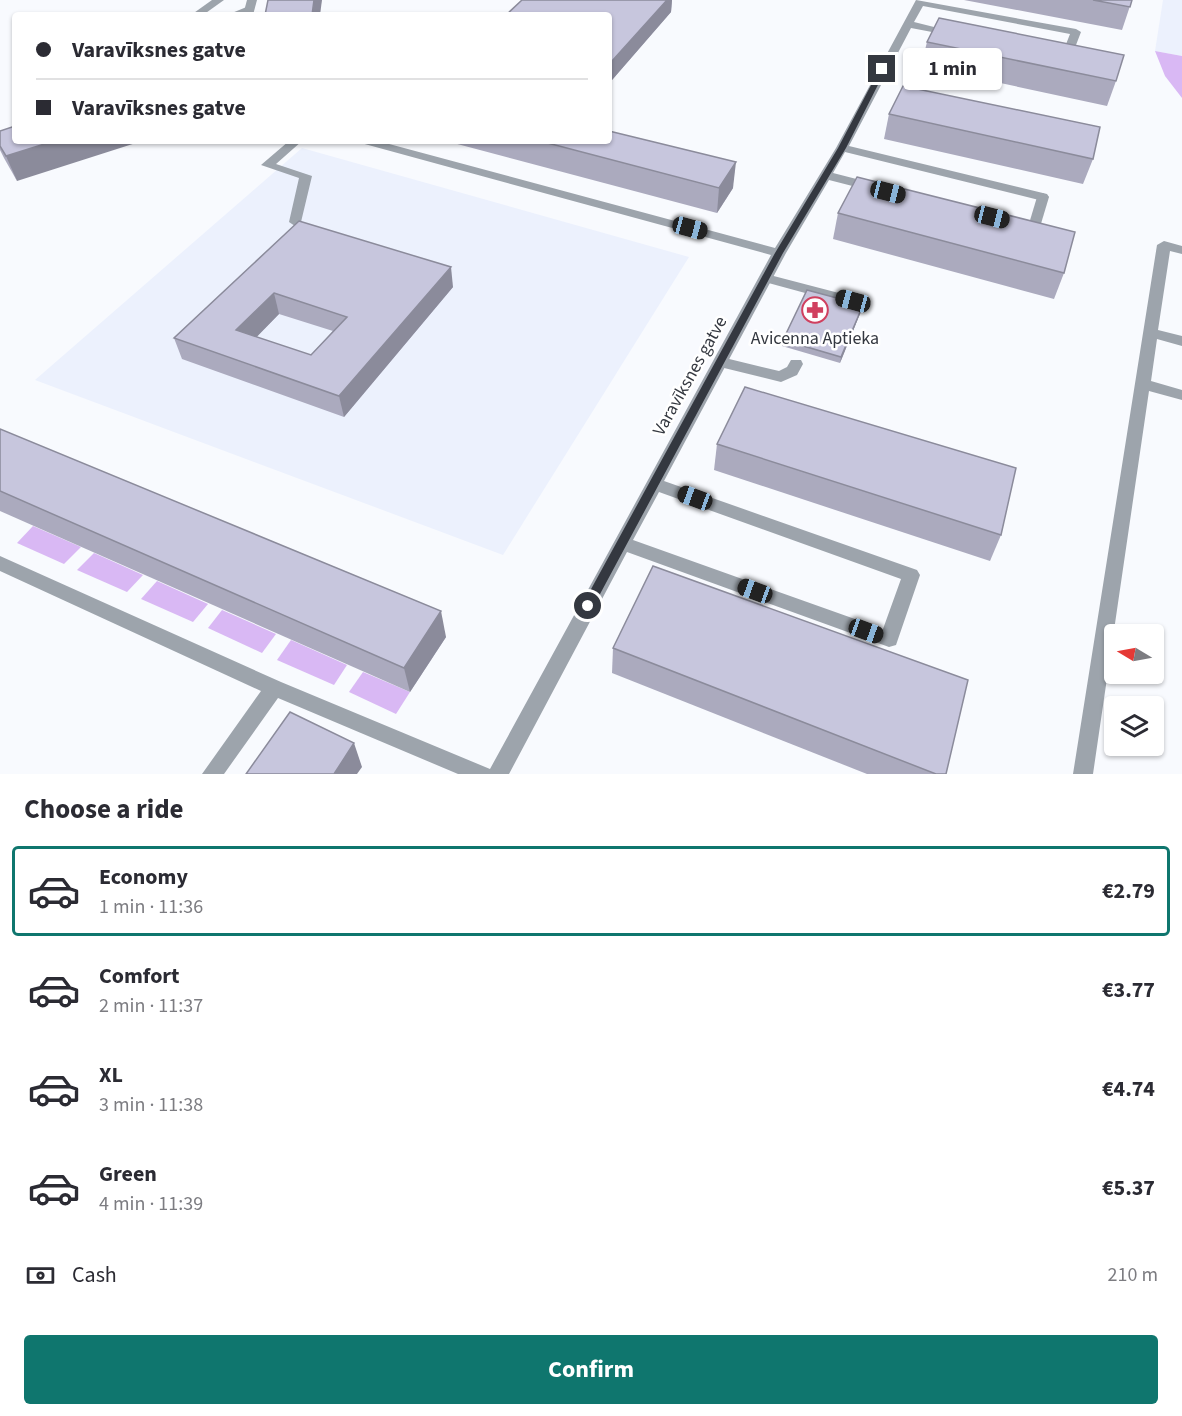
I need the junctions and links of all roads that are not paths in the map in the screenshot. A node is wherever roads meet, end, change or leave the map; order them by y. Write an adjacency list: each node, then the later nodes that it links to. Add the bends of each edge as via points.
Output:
1 (219, 0): 3 (street)
2 (921, 1): 4 (street, Varavīksnes gatve); 6 (street, via 1076,32 1067,56)
3 (201, 12)
4 (908, 24): 5 (street); 9 (street, Varavīksnes gatve)
5 (965, 35)
6 (1044, 52)
7 (292, 144): 12 (street, via 267,165 306,176)
8 (376, 144): 15 (street)
9 (842, 148): 10 (street, Varavīksnes gatve); 13 (street, via 1043,197)
10 (825, 176): 11 (street); 15 (street, Varavīksnes gatve)
11 (880, 189)
12 (295, 222)
13 (1028, 226)
14 (1182, 250): 18 (street, via 1164,245)
15 (779, 253): 16 (street, Varavīksnes gatve)
16 (766, 278): 17 (street); 20 (street, Varavīksnes gatve)
17 (853, 301)
18 (1151, 333): 19 (street); 22 (street)
19 (1182, 341)
20 (721, 362): 21 (street, via 781,377); 24 (street, Varavīksnes gatve)
21 (796, 364)
22 (1143, 384): 23 (street); 31 (street)
23 (1182, 395)
24 (654, 483): 25 (street, Varavīksnes gatve); 25 (street, via 910,575 889,639)
25 (621, 543): 30 (street, Varavīksnes gatve)
26 (0, 563): 27 (street)
27 (274, 688): 28 (street); 29 (street)
28 (212, 774)
29 (482, 774)
30 (498, 774)
31 (1083, 774)

